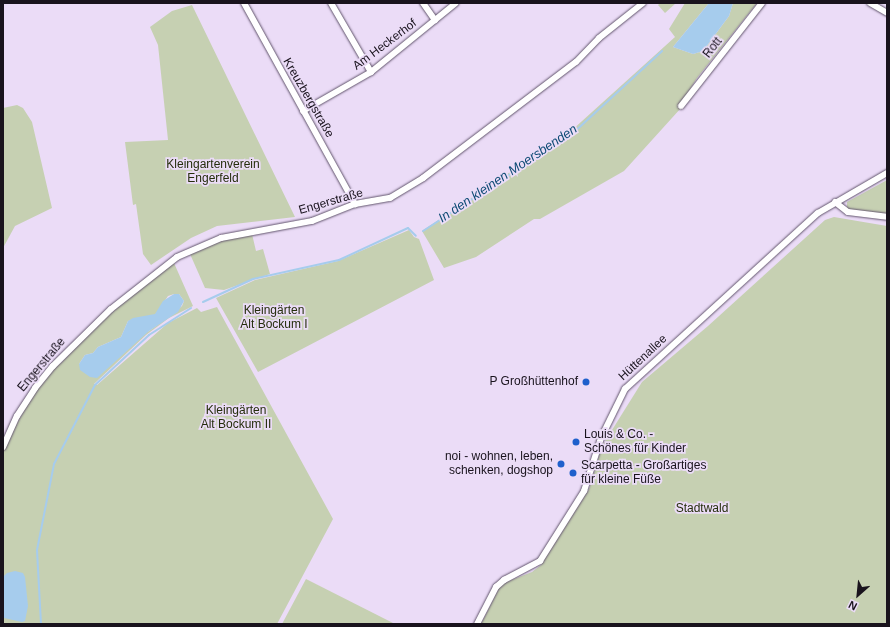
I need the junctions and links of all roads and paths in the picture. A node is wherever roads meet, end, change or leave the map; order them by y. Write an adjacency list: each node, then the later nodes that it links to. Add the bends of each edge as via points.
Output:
1 (244, 3): 12 (street, Kreuzbergstraße)
2 (331, 3): 10 (street)
3 (423, 3): 9 (street)
4 (456, 3): 9 (street, Am Heckerhof)
5 (643, 3): 15 (street, Engerstraße, via 599,38 576,62 423,178 390,198)
6 (762, 3): 11 (street, Rott)
7 (870, 3): 8 (street)
8 (887, 13)
9 (435, 20): 10 (street, Am Heckerhof)
10 (371, 72): 12 (street, Am Heckerhof)
11 (680, 106)
12 (303, 111): 15 (street, Kreuzbergstraße)
13 (887, 173): 14 (street, Hüttenallee)
14 (835, 202): 16 (street, via 848,212); 18 (street, Hüttenallee, via 818,213 625,389 601,438 584,491 540,561 496,587)
15 (355, 204): 17 (street, Engerstraße, via 312,221 221,238 177,257 111,309 53,366 17,416)
16 (887, 217)
17 (3, 447)
18 (477, 624)

